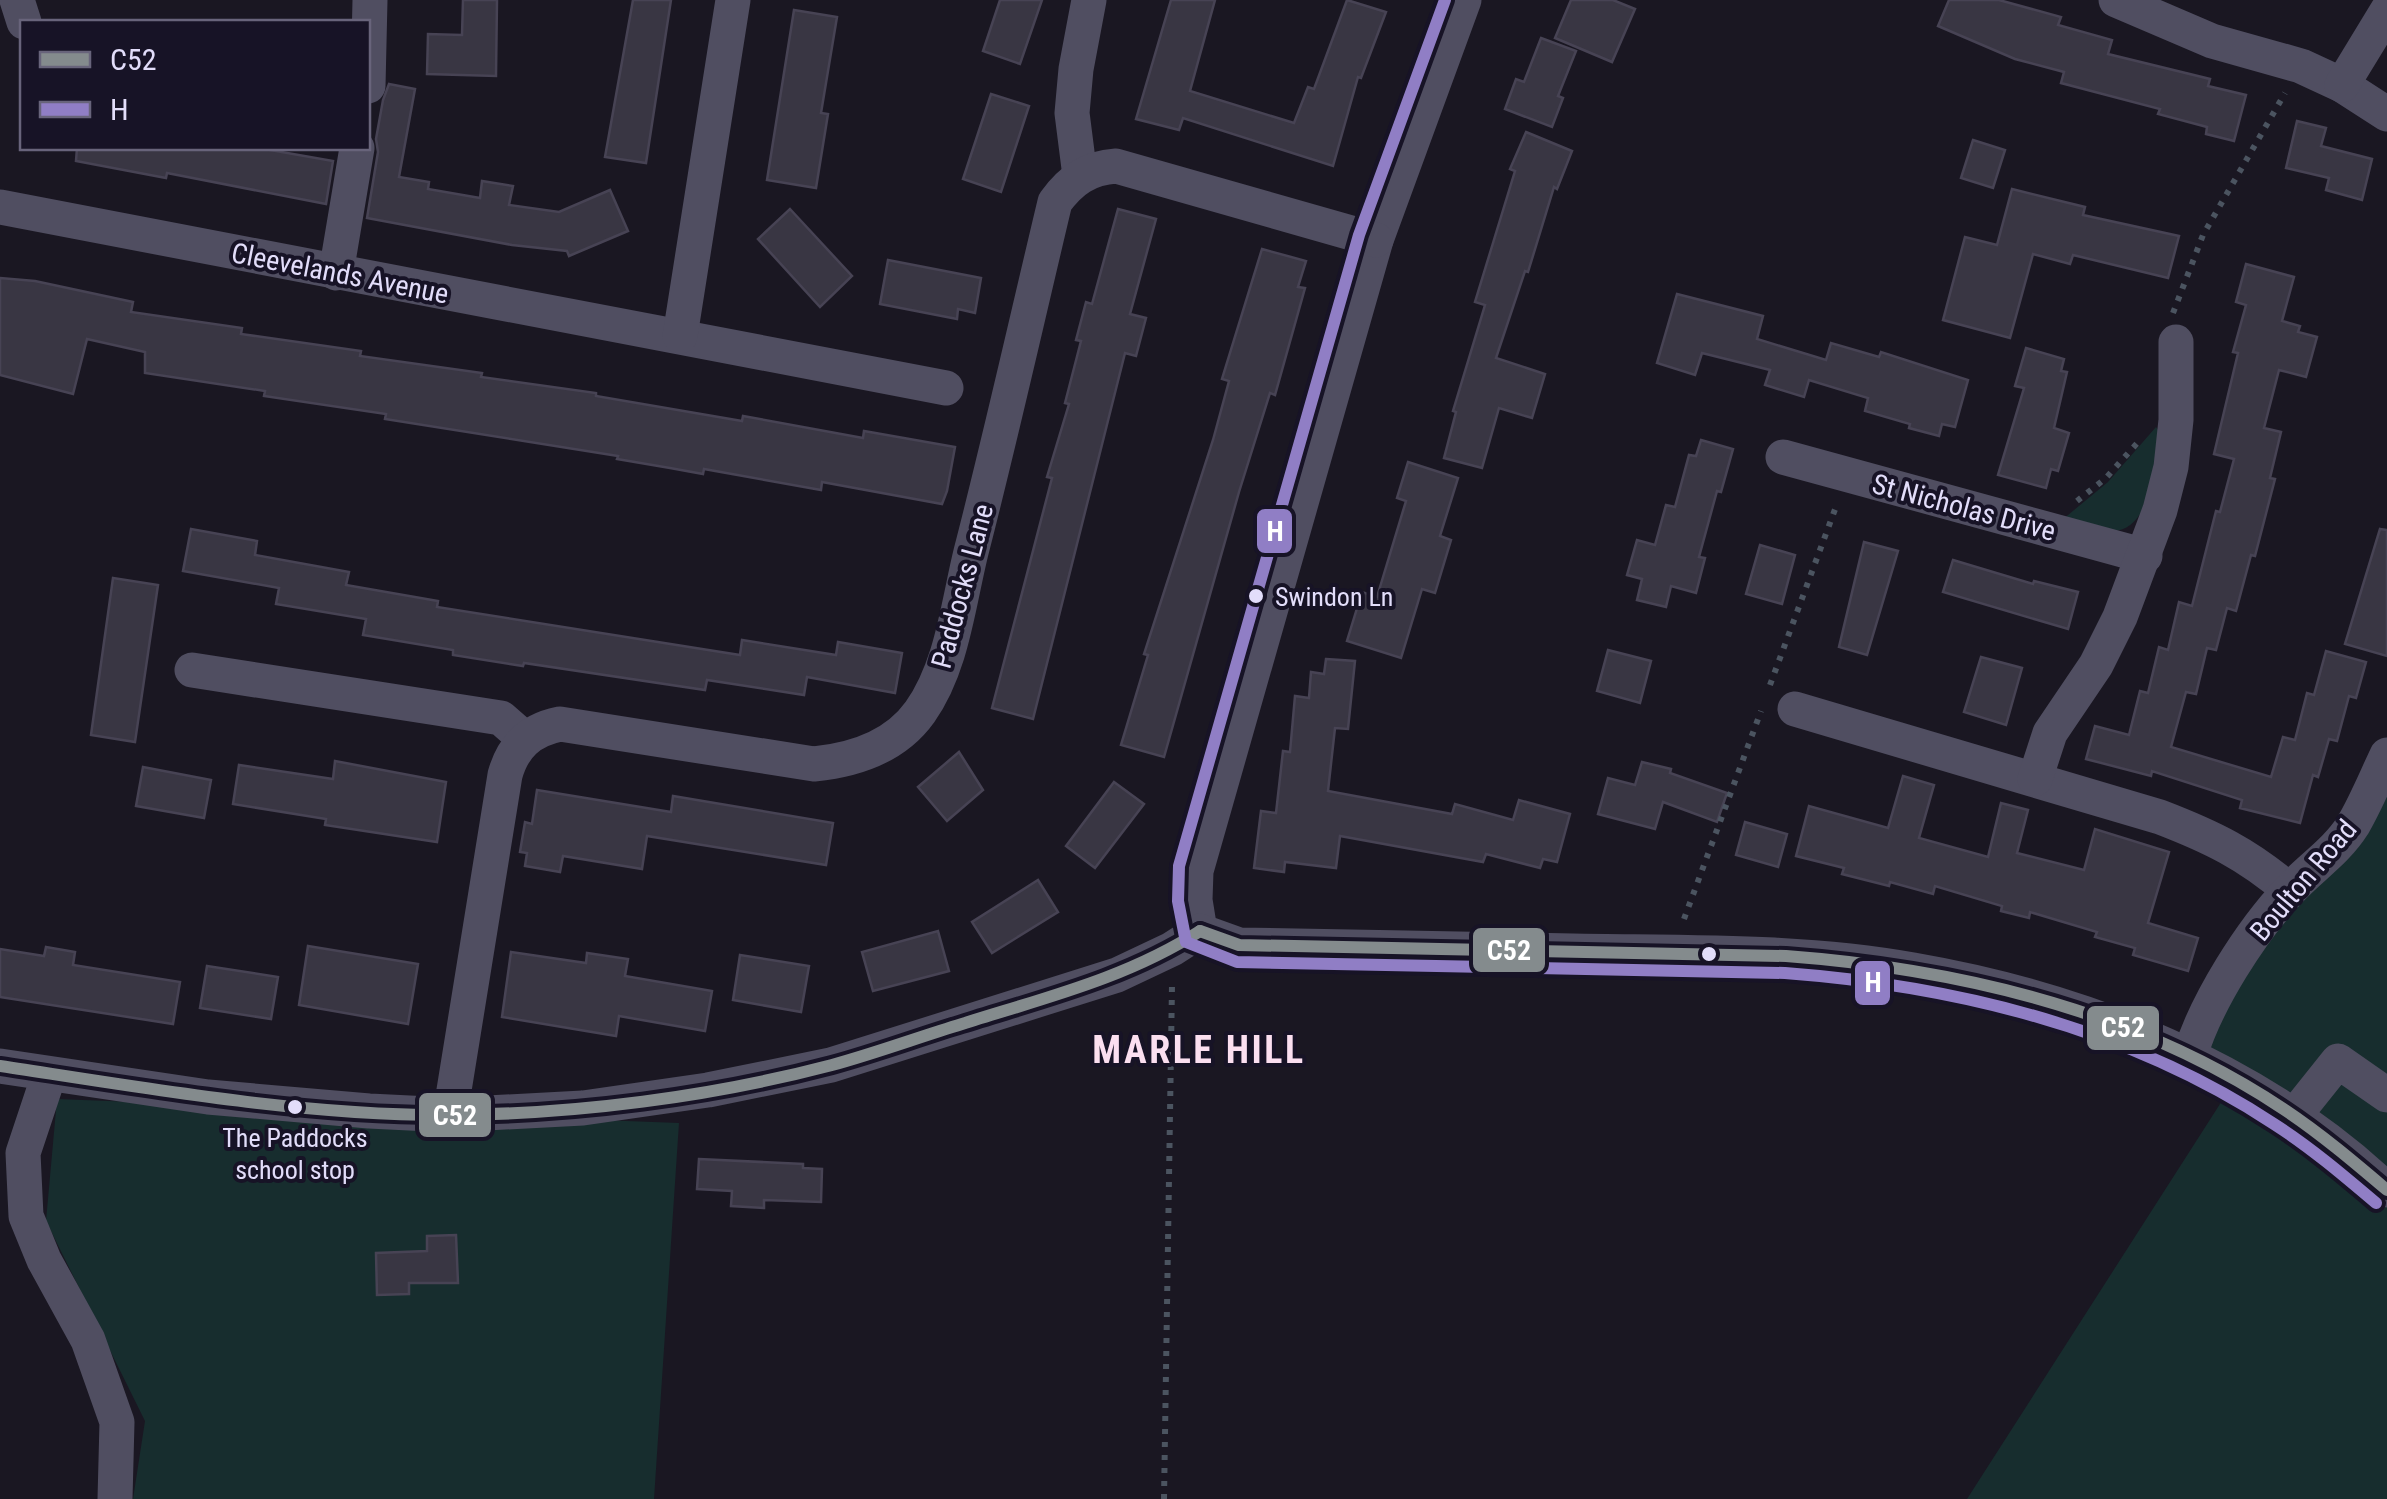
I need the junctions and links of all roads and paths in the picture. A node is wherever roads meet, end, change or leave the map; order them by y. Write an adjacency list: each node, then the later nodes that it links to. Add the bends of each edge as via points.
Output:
1 (732, 0): 14 (street)
2 (1089, 0): 10 (street, via 1072,113)
3 (1464, 0): 12 (street)
4 (2116, 0): 6 (street, via 2212,40)
5 (2387, 10): 7 (street)
6 (2301, 66): 7 (street); 15 (path, via 2203,235 2174,303)
7 (2342, 84): 8 (street)
8 (2387, 114)
9 (357, 150): 13 (street)
10 (1080, 176): 12 (street, via 1116,166); 23 (street, Paddocks Lane, via 1055,202 941,672 918,716 881,746 814,764 560,724)
11 (0, 208): 13 (street, Cleevelands Avenue)
12 (1376, 240): 27 (street, via 1196,872)
13 (336, 273): 14 (street, Cleevelands Avenue)
14 (680, 336): 16 (street, Cleevelands Avenue)
15 (2176, 342): 17 (street)
16 (946, 388)
17 (2176, 398): 19 (path, via 2106,478); 20 (street, via 2171,466)
18 (1782, 457): 19 (street, St Nicholas Drive)
19 (2044, 528): 20 (street, St Nicholas Drive)
20 (2145, 556): 25 (street, via 2096,665 2050,734)
21 (192, 670): 23 (street, via 501,718)
22 (1795, 709): 25 (street)
23 (525, 739): 32 (street, via 505,775)
24 (2387, 756): 26 (street, Boulton Road, via 2352,826)
25 (2036, 779): 26 (street, via 2214,838)
26 (2289, 890): 28 (street, Boulton Road, via 2214,997)
27 (1186, 940): 28 (street, via 1844,961 1914,970 2047,1002); 32 (street, via 1117,974 831,1065 584,1108); 36 (path)
28 (2190, 1055): 33 (street)
29 (0, 1066): 30 (street)
30 (49, 1074): 32 (street, via 272,1103); 35 (street, via 23,1153 26,1216 88,1340 118,1422)
31 (2387, 1095): 33 (street, via 2338,1061)
32 (450, 1115)
33 (2294, 1116): 34 (street)
34 (2387, 1190)
35 (115, 1499)
36 (1164, 1499)

